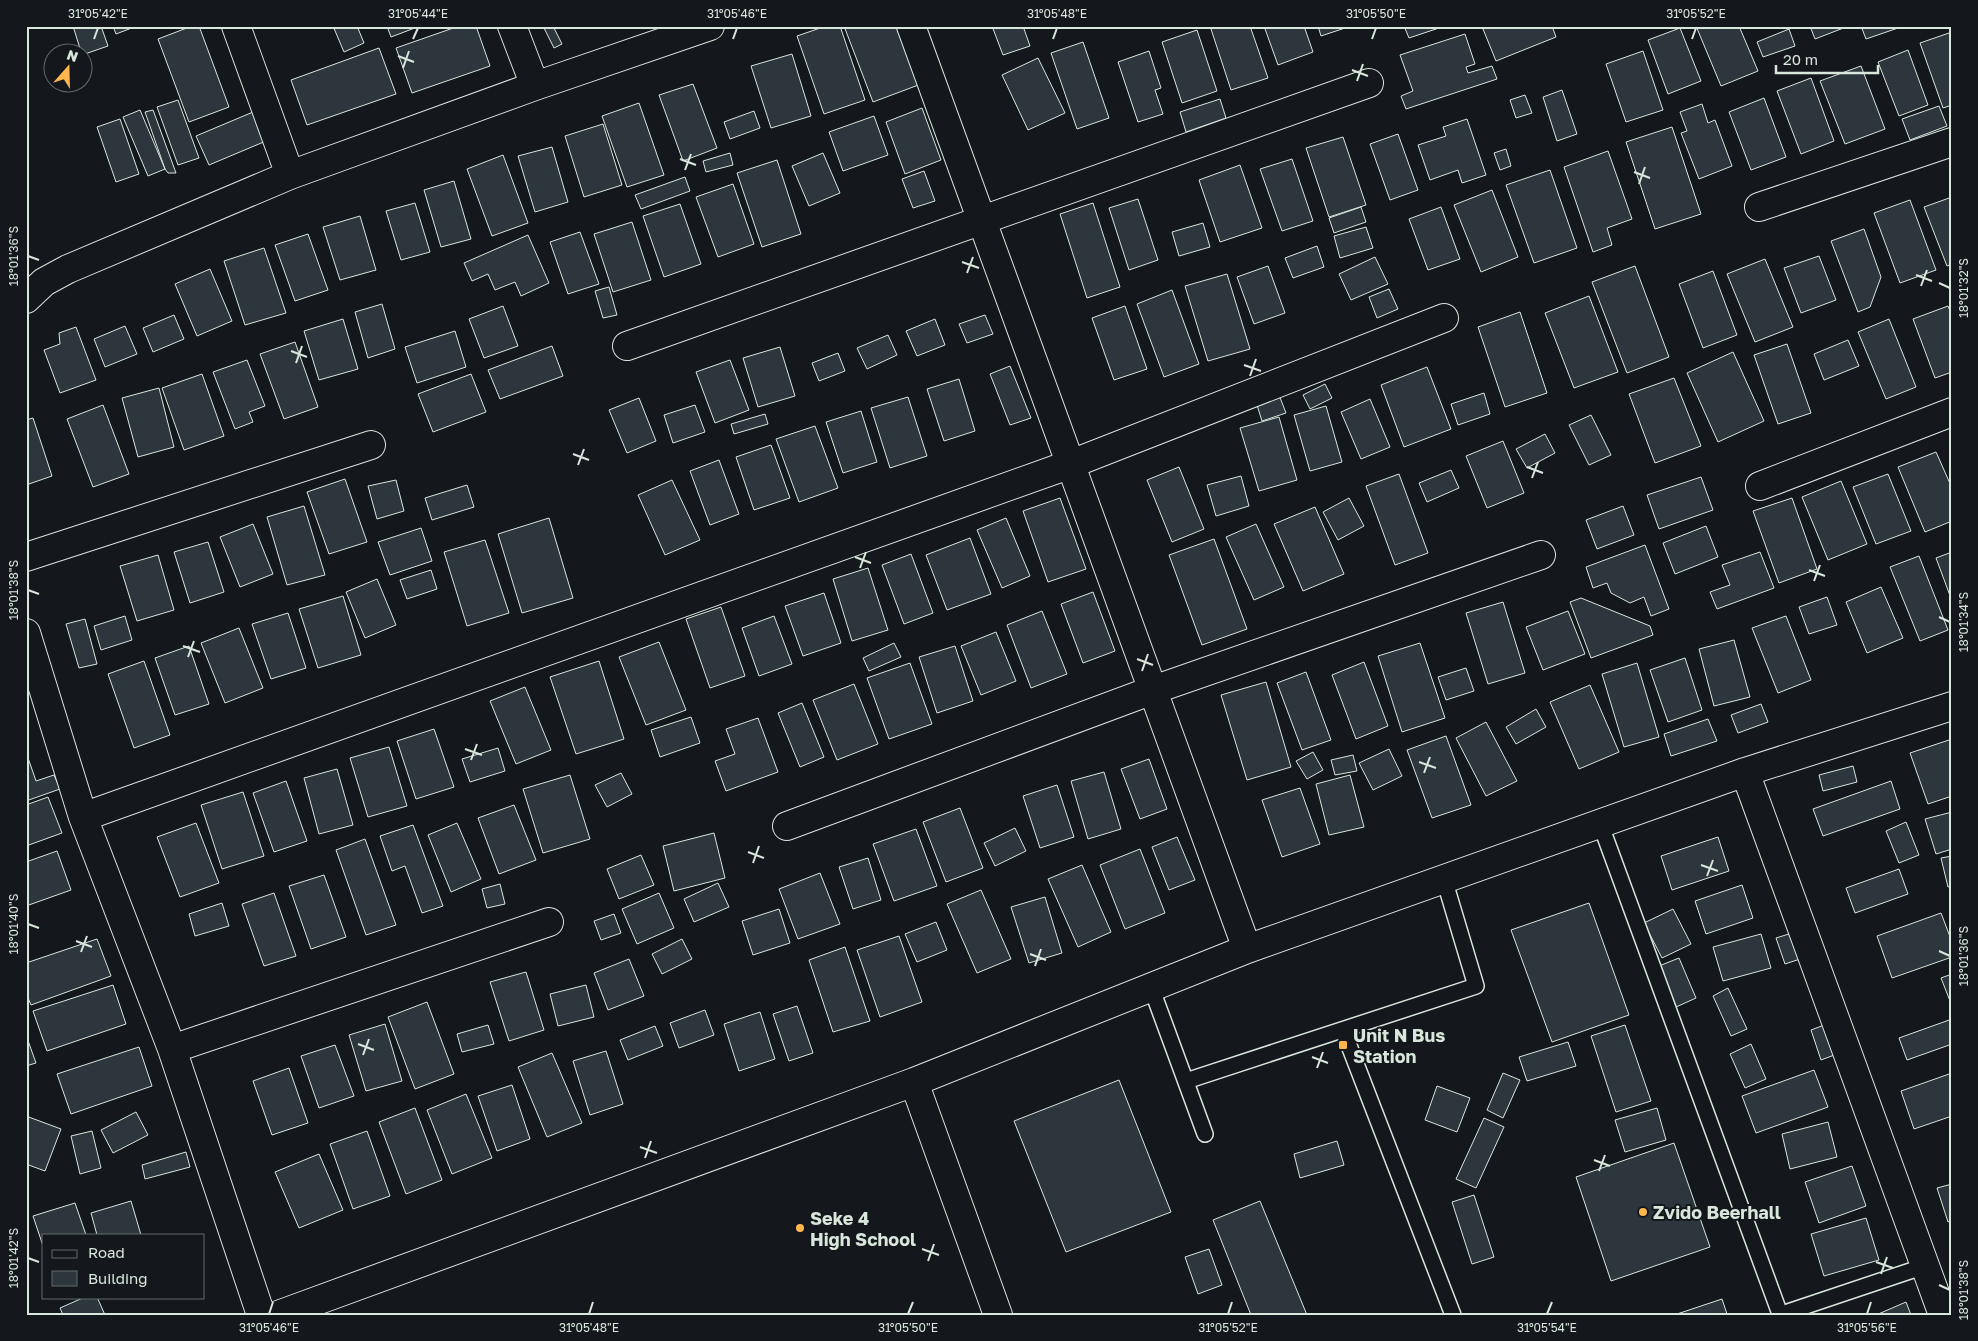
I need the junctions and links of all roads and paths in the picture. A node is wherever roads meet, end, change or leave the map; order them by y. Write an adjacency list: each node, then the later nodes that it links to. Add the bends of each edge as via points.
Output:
1 (236, 26): 8 (street)
2 (512, 26): 6 (street)
3 (710, 26): 6 (street)
4 (911, 26): 10 (street)
5 (1369, 83): 10 (street)
6 (535, 86): 8 (street)
7 (1952, 142): 9 (street)
8 (290, 175): 11 (street, via 68,269 44,282)
9 (1759, 207)
10 (982, 219): 13 (street); 16 (street)
11 (26, 299)
12 (1444, 318): 16 (street)
13 (626, 346)
14 (1952, 412): 17 (street)
15 (371, 445): 19 (street)
16 (1071, 464): 22 (street); 25 (street)
17 (1760, 486)
18 (1541, 555): 22 (street)
19 (26, 557)
20 (26, 633): 21 (street)
21 (31, 663): 25 (street)
22 (1153, 690): 27 (street); 30 (street)
23 (1952, 706): 24 (street)
24 (1745, 772): 26 (street); 37 (street)
25 (83, 817): 33 (street)
26 (1600, 823): 28 (street); 42 (lane)
27 (787, 826)
28 (1444, 879): 30 (street); 32 (lane, via 1476,986)
29 (549, 922): 33 (street)
30 (1247, 949): 31 (street)
31 (1151, 987): 34 (lane); 35 (street)
32 (1342, 1030): 34 (lane); 41 (lane)
33 (172, 1049): 38 (street)
34 (1186, 1081): 36 (lane)
35 (914, 1082): 39 (street); 40 (street)
36 (1205, 1134)
37 (1925, 1266): 42 (lane); 43 (street)
38 (261, 1315)
39 (278, 1315)
40 (998, 1315)
41 (1453, 1315)
42 (1779, 1315)
43 (1943, 1315)

